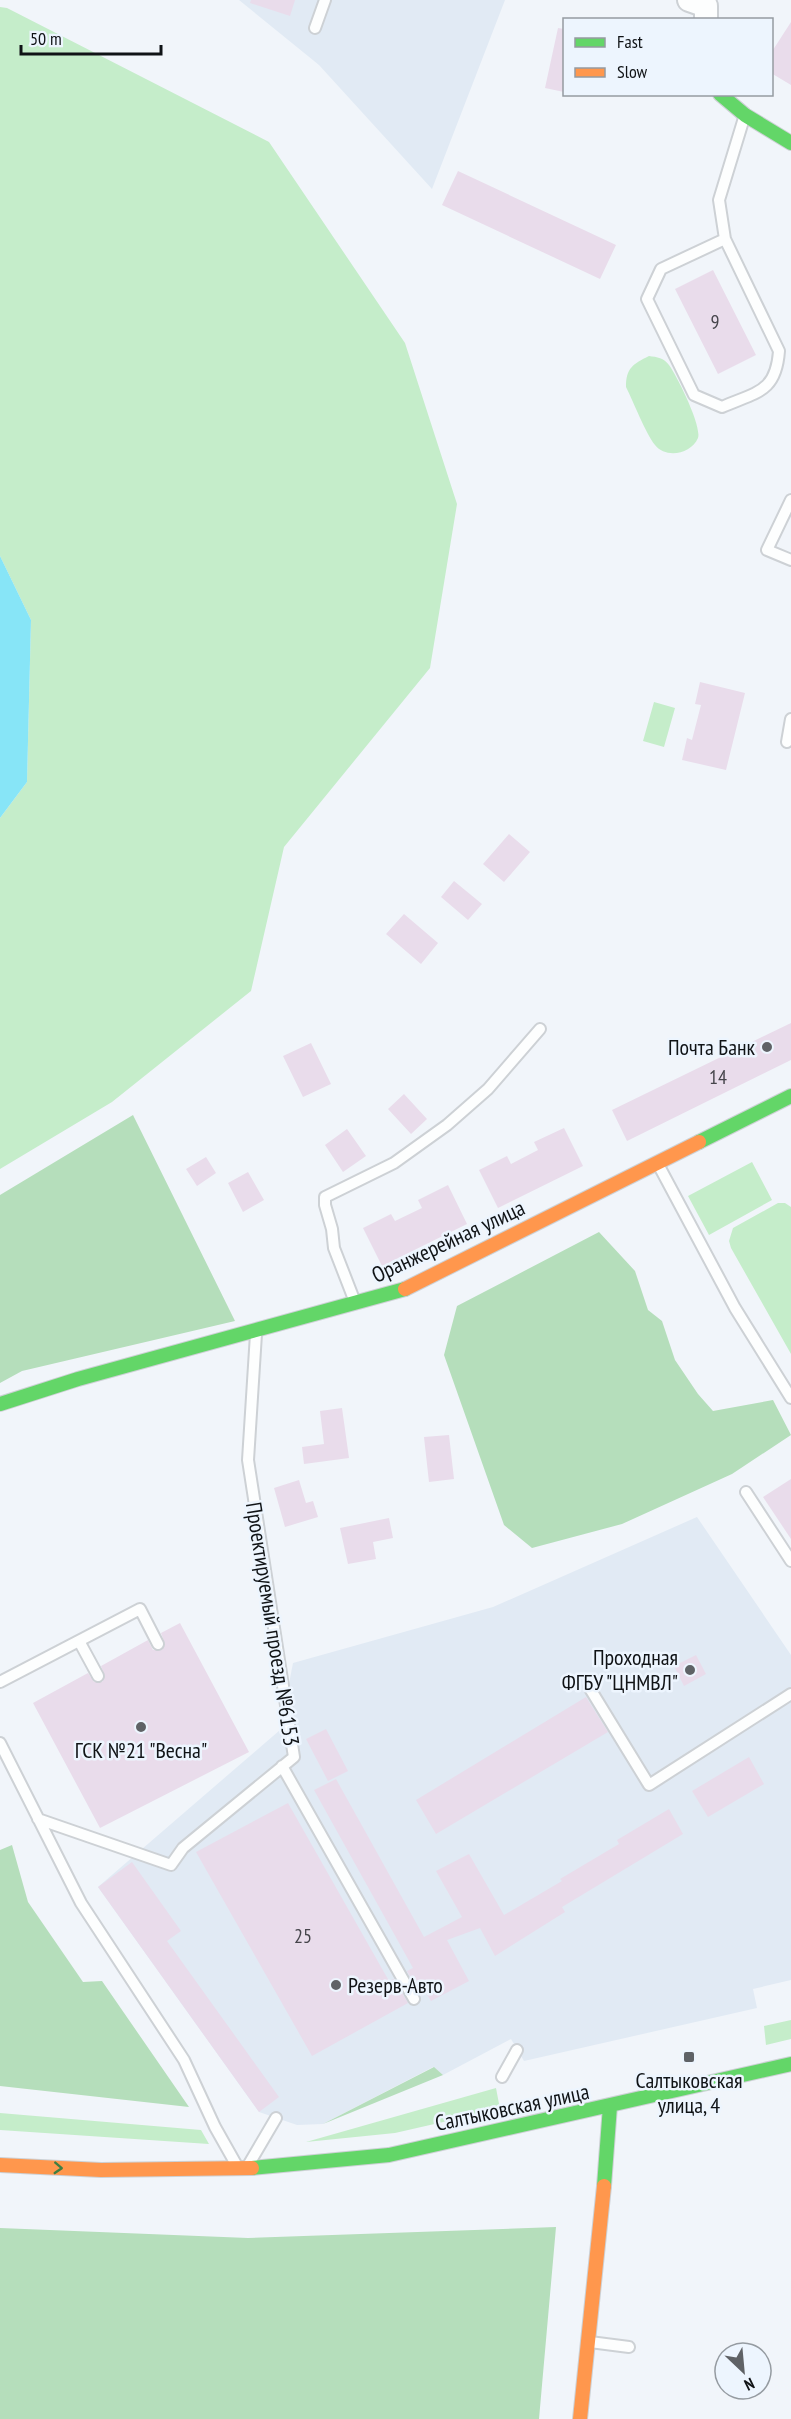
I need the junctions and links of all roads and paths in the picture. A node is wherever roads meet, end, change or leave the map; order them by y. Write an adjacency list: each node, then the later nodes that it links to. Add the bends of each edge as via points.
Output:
1 (325, 0): 2 (lane)
2 (315, 28)
3 (722, 96): 4 (street)
4 (745, 115): 5 (street); 6 (lane, via 719,200)
5 (791, 143)
6 (725, 239): 6 (lane, via 779,351 777,369 769,386 722,407 694,395 647,299 661,269)
7 (791, 500): 8 (lane, via 767,550)
8 (791, 560)
9 (791, 719): 10 (lane)
10 (787, 742)
11 (540, 1029): 14 (lane, via 488,1089 447,1125 394,1163 325,1197 334,1248)
12 (791, 1096): 13 (street, Оранжерейная улица)
13 (657, 1162): 14 (street, Оранжерейная улица, via 398,1293); 16 (lane, via 735,1308)
14 (356, 1305): 15 (street, Оранжерейная улица)
15 (257, 1331): 17 (street, Оранжерейная улица); 27 (lane, Проектируемый проезд №6153, via 248,1460 294,1757)
16 (791, 1398)
17 (0, 1404)
18 (746, 1492): 19 (lane)
19 (791, 1561)
20 (79, 1641): 21 (lane, via 140,1609); 22 (lane); 23 (lane)
21 (158, 1644)
22 (98, 1676)
23 (0, 1682)
24 (589, 1687): 25 (lane, via 649,1785)
25 (791, 1695)
26 (0, 1743): 28 (lane)
27 (282, 1766): 28 (lane, Проектируемый проезд №6153, via 183,1848 171,1865); 29 (lane)
28 (38, 1820): 37 (lane, via 81,1903 184,2060 215,2127)
29 (414, 1999)
30 (517, 2050): 32 (lane)
31 (791, 2064): 33 (street, Салтыковская улица)
32 (502, 2077)
33 (610, 2106): 37 (street, Салтыковская улица, via 389,2155); 38 (street)
34 (276, 2118): 37 (lane)
35 (72, 2154): 37 (street, Салтыковская улица)
36 (0, 2165): 37 (street, Салтыковская улица, one-way to 37, via 101,2170)
37 (243, 2168)
38 (589, 2342): 39 (lane); 40 (street)
39 (629, 2348)
40 (580, 2419)

